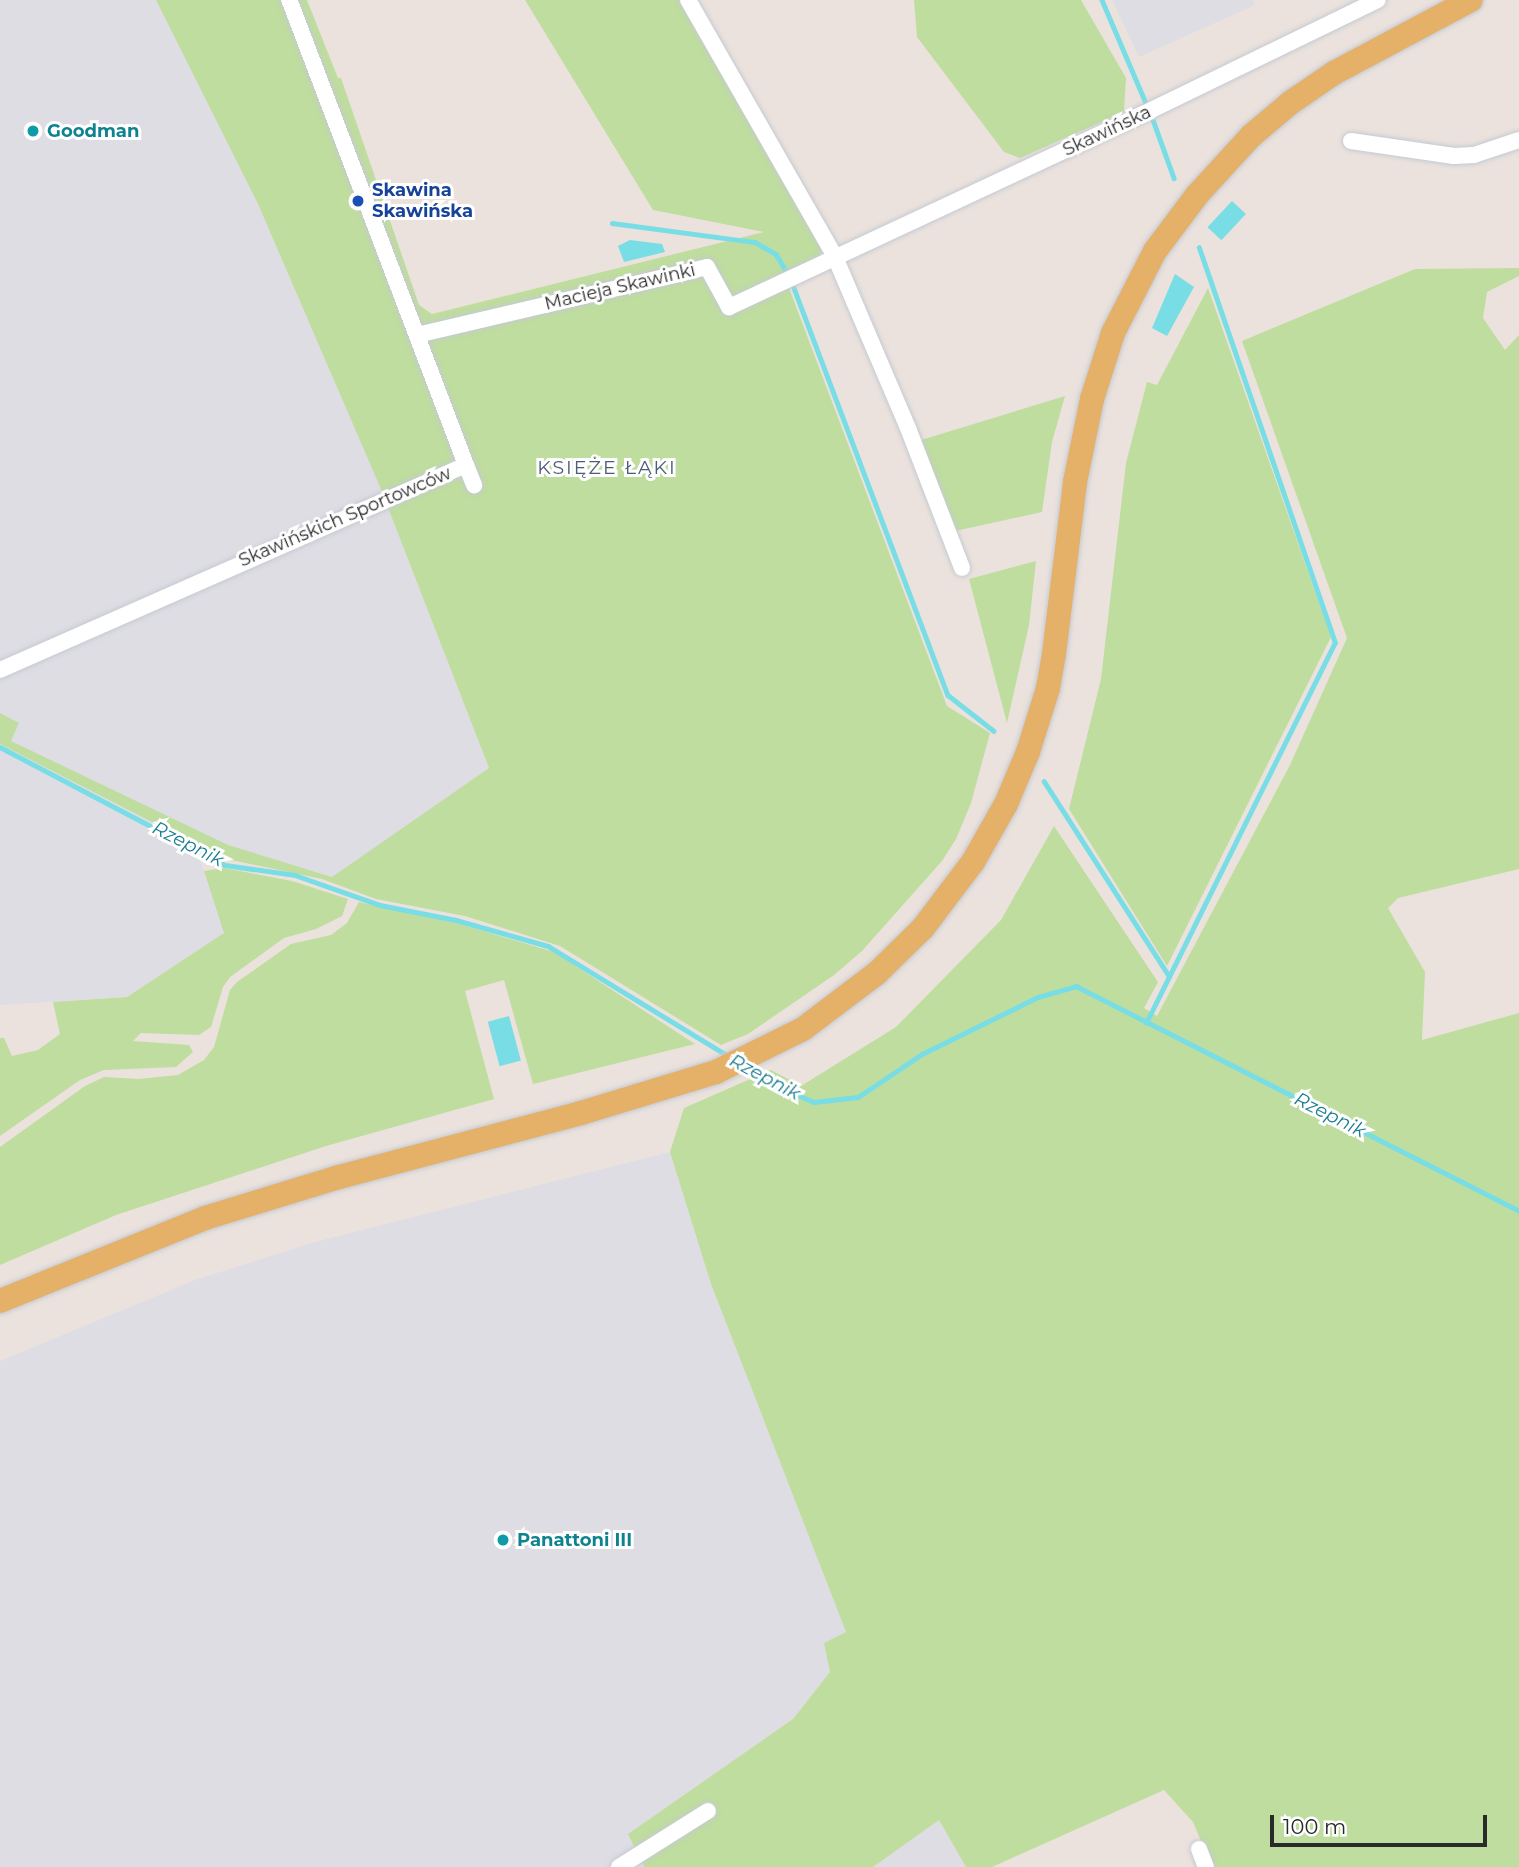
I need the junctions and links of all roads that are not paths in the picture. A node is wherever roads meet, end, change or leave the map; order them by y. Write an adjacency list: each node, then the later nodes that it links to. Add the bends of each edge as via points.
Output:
1 (289, 0): 10 (street, Skawińskich Sportowców)
2 (688, 0): 9 (street)
3 (1378, 0): 9 (street, Skawińska)
4 (1471, 0): 6 (main road)
5 (1492, 0): 6 (main road)
6 (1430, 23): 15 (main road, via 1334,73 1290,103 1251,136 1197,195 1155,251 1113,333 1092,399 1075,482 1048,688 1028,752 1006,804 973,862 899,953 822,1016 716,1072 205,1218)
7 (1519, 140): 8 (street, via 1474,155 1454,156)
8 (1351, 141)
9 (835, 257): 10 (street, Macieja Skawinki, via 729,307 707,267); 13 (street)
10 (416, 335): 11 (street, Skawińskich Sportowców)
11 (466, 465): 12 (street); 14 (street, Skawińskich Sportowców)
12 (474, 485)
13 (962, 568)
14 (0, 670)
15 (0, 1301)
16 (708, 1811): 18 (street)
17 (1199, 1849): 19 (street)
18 (619, 1867)
19 (1206, 1867)

